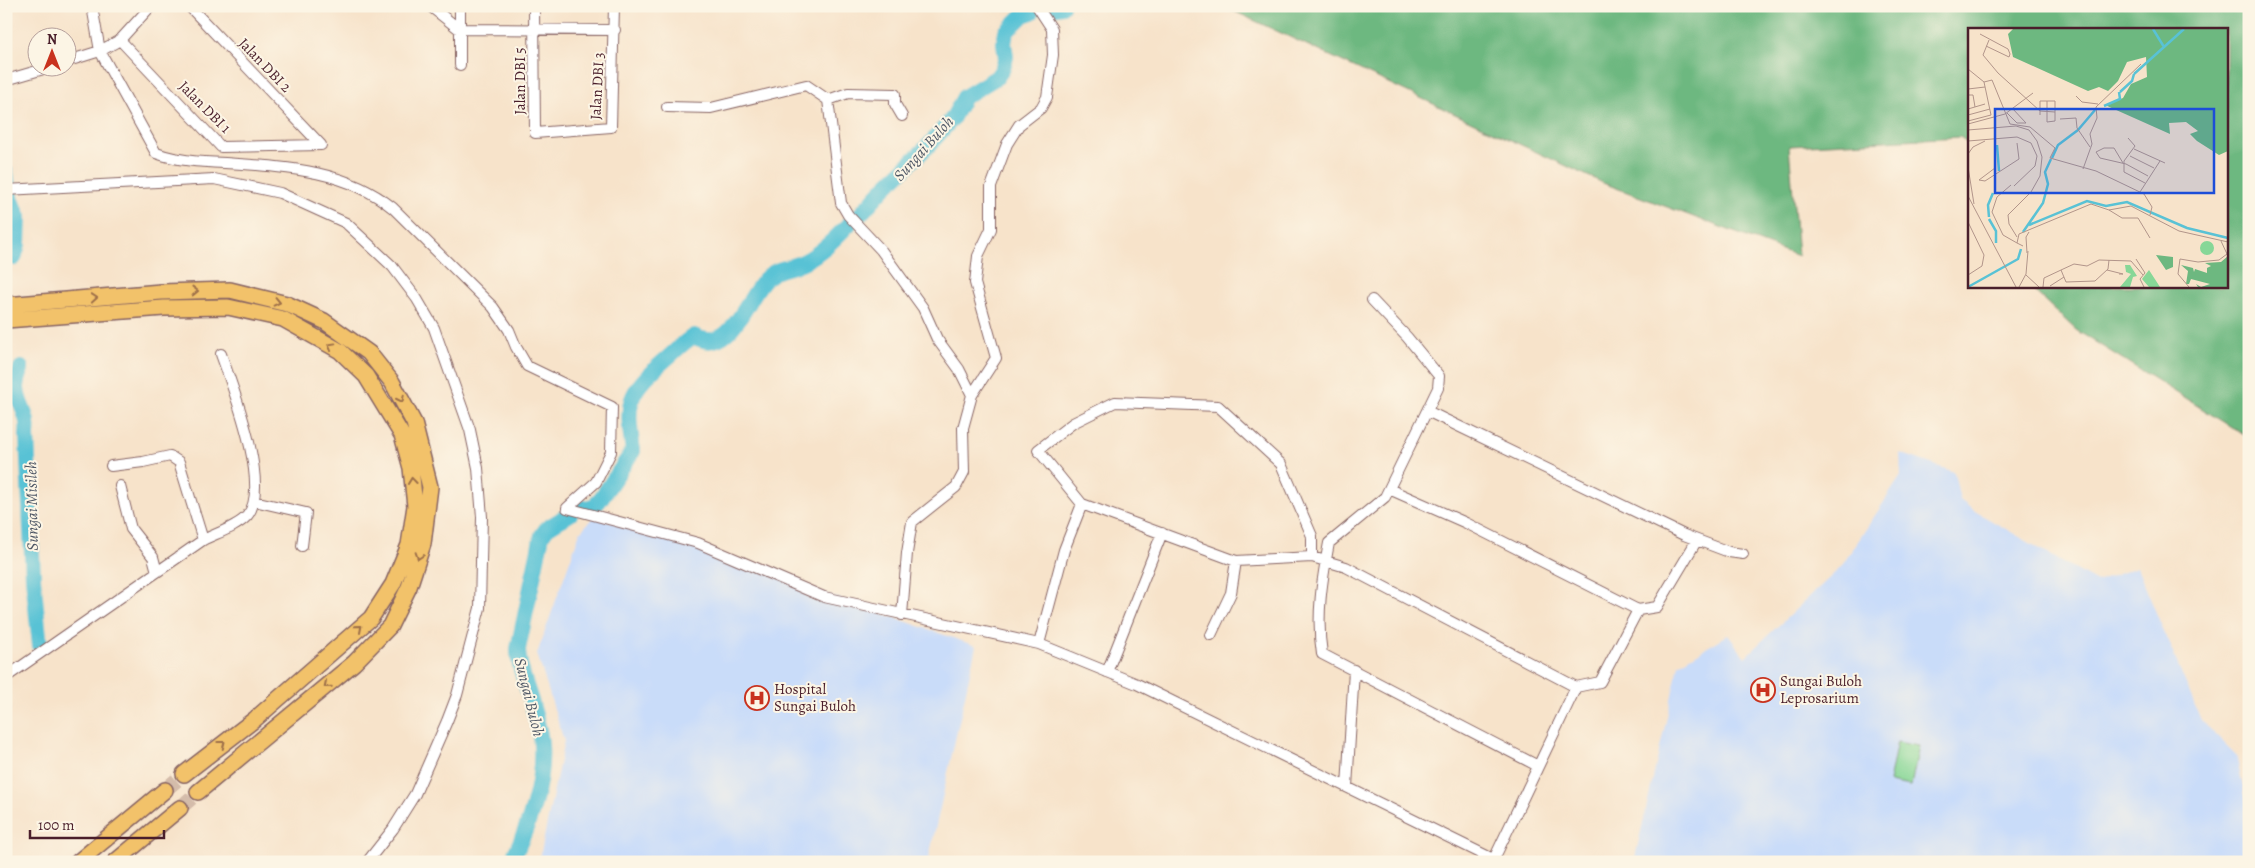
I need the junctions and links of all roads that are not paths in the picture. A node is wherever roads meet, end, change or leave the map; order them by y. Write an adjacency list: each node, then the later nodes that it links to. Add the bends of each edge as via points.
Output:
1 (92, 6): 13 (street)
2 (152, 6): 12 (street)
3 (189, 6): 22 (street, Jalan DBI 2)
4 (430, 6): 9 (street)
5 (460, 6): 9 (street)
6 (534, 6): 10 (street, Jalan DBI 5)
7 (614, 6): 11 (street)
8 (1037, 6): 28 (street, via 1052,29 1053,55 1047,96 1041,108 1019,125 1006,144 991,187 991,229 978,256 975,283 996,358)
9 (459, 28): 10 (street); 15 (street)
10 (534, 29): 11 (street); 21 (street, Jalan DBI 5)
11 (614, 30): 21 (street, Jalan DBI 3, via 611,127)
12 (120, 40): 13 (street); 22 (street, Jalan DBI 1, via 221,147)
13 (100, 51): 14 (street); 45 (street, via 156,153 182,160 276,167 333,176 378,195 493,307 510,330 527,366 612,407 611,452 596,482 567,508 698,543 824,597)
14 (78, 58)
15 (460, 65)
16 (28, 74): 17 (street)
17 (6, 80)
18 (828, 100): 19 (street, via 806,86 711,108); 20 (street, via 848,93 895,94 895,104); 28 (street, via 841,203 881,250 923,308 937,340)
19 (667, 107)
20 (902, 116)
21 (535, 133)
22 (321, 145)
23 (6, 190): 61 (street, via 214,179 280,192 346,222 392,266 434,328 470,430 478,468 482,517 480,608 457,695 415,794)
24 (1372, 300): 29 (street, via 1439,376 1438,388)
25 (6, 304): 56 (highway, one-way to 56, via 230,290 287,304 324,321 369,353 392,382 414,423 430,487 423,544 409,587 390,626 354,662)
26 (6, 322): 53 (highway, one-way to 26, via 254,720 371,618 393,584 408,545 415,506 411,468 402,435 366,376 340,351 283,319 228,307 164,308)
27 (221, 354): 33 (street, via 251,452)
28 (972, 395): 45 (street, via 962,428 964,472 956,487 912,522)
29 (1427, 411): 32 (street); 37 (street)
30 (111, 466): 36 (street, via 170,456 175,458)
31 (120, 486): 43 (street, via 131,529 153,557)
32 (1389, 489): 41 (street, via 1385,497 1328,543); 44 (street, via 1466,523)
33 (254, 501): 36 (street, via 246,516); 38 (street, via 306,513)
34 (1082, 504): 35 (street); 40 (street, via 1038,450 1073,423 1116,402 1218,406 1281,464 1312,536); 47 (street, via 1064,550)
35 (1162, 534): 42 (street); 49 (street)
36 (203, 540): 43 (street)
37 (1697, 540): 39 (street); 44 (street, via 1657,607)
38 (302, 546)
39 (1744, 554)
40 (1312, 556): 41 (street); 42 (street)
41 (1325, 560): 48 (street, via 1318,628 1322,654); 51 (street, via 1346,567)
42 (1236, 561): 46 (street, via 1231,593)
43 (156, 572): 50 (street)
44 (1638, 610): 51 (street, via 1600,682)
45 (902, 615): 47 (street)
46 (1211, 635)
47 (1039, 644): 49 (street)
48 (1354, 670): 52 (street); 54 (street)
49 (1107, 672): 54 (street)
50 (6, 677)
51 (1576, 687): 52 (street)
52 (1538, 766): 58 (street)
53 (184, 774)
54 (1347, 787): 58 (street)
55 (164, 790): 59 (highway)
56 (198, 792)
57 (180, 808): 60 (highway)
58 (1496, 860)
59 (78, 862)
60 (115, 862)
61 (367, 862)

